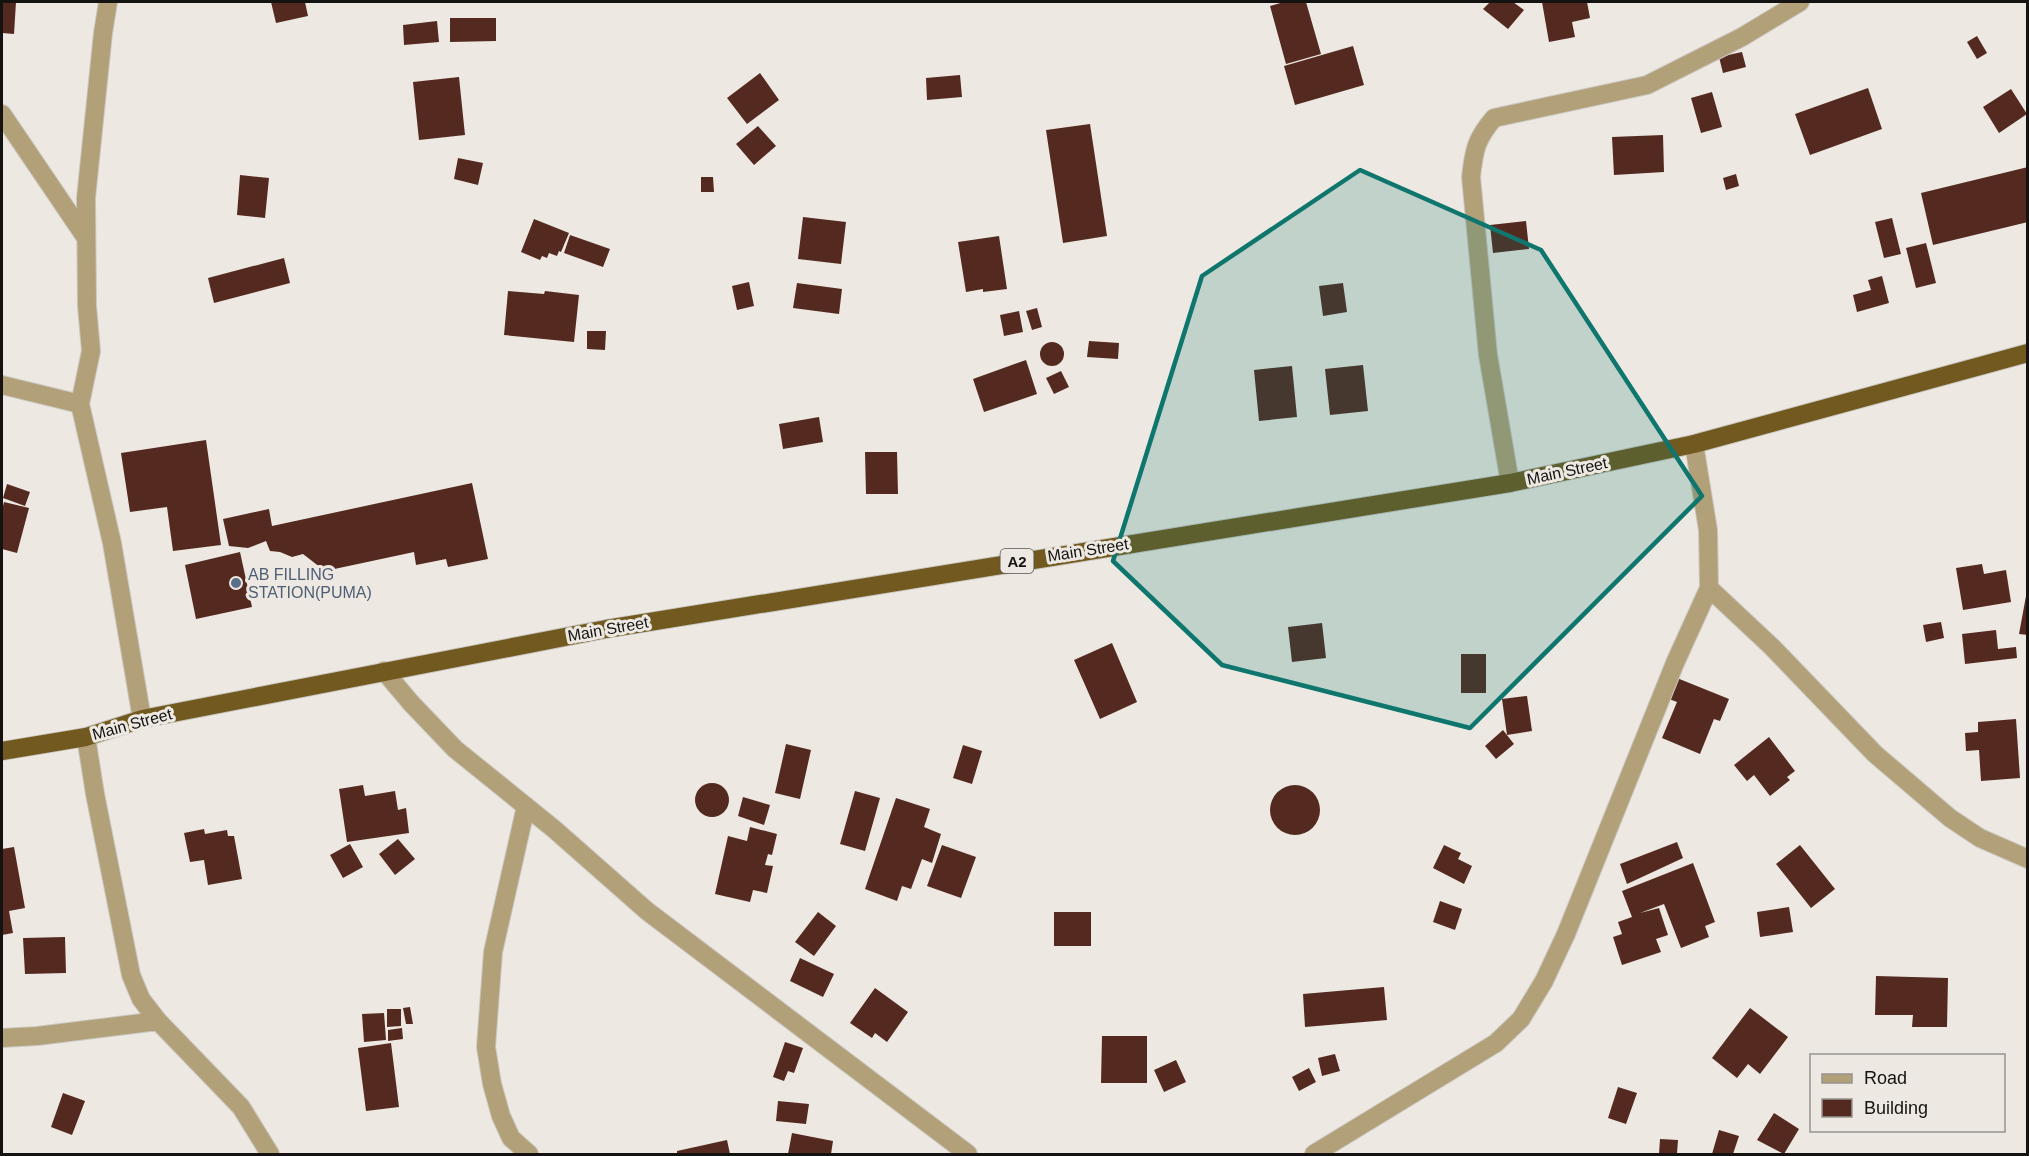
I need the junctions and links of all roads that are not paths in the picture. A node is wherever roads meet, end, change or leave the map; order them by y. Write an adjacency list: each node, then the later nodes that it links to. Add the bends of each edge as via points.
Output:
1 (108, 2): 4 (street, via 86,198)
2 (1800, 2): 9 (street, via 1742,38 1647,85 1494,118 1480,135 1471,177 1488,355)
3 (2, 114): 4 (street)
4 (86, 238): 7 (street, via 91,351)
5 (2028, 354): 8 (highway, Main Street / A2)
6 (2, 385): 7 (street)
7 (81, 404): 12 (street, via 112,543)
8 (1694, 444): 9 (highway, Main Street / A2); 10 (street, via 1708,530)
9 (1510, 483): 11 (highway, Main Street / A2, via 606,628)
10 (1709, 588): 16 (street, via 1875,754 1950,818 1980,838); 22 (street, via 1566,934 1545,981 1521,1019 1496,1043)
11 (384, 671): 12 (highway, Main Street / A2); 15 (street, via 455,749)
12 (142, 719): 13 (highway, Main Street / A2)
13 (86, 737): 14 (highway, Main Street / A2); 17 (street, via 131,975 141,999)
14 (2, 751)
15 (526, 806): 20 (street, via 494,952 486,1047 501,1116 511,1138); 21 (street, via 647,911)
16 (2024, 855)
17 (158, 1022): 18 (street); 19 (street, via 241,1107)
18 (2, 1038)
19 (270, 1155)
20 (529, 1155)
21 (968, 1155)
22 (1314, 1155)

